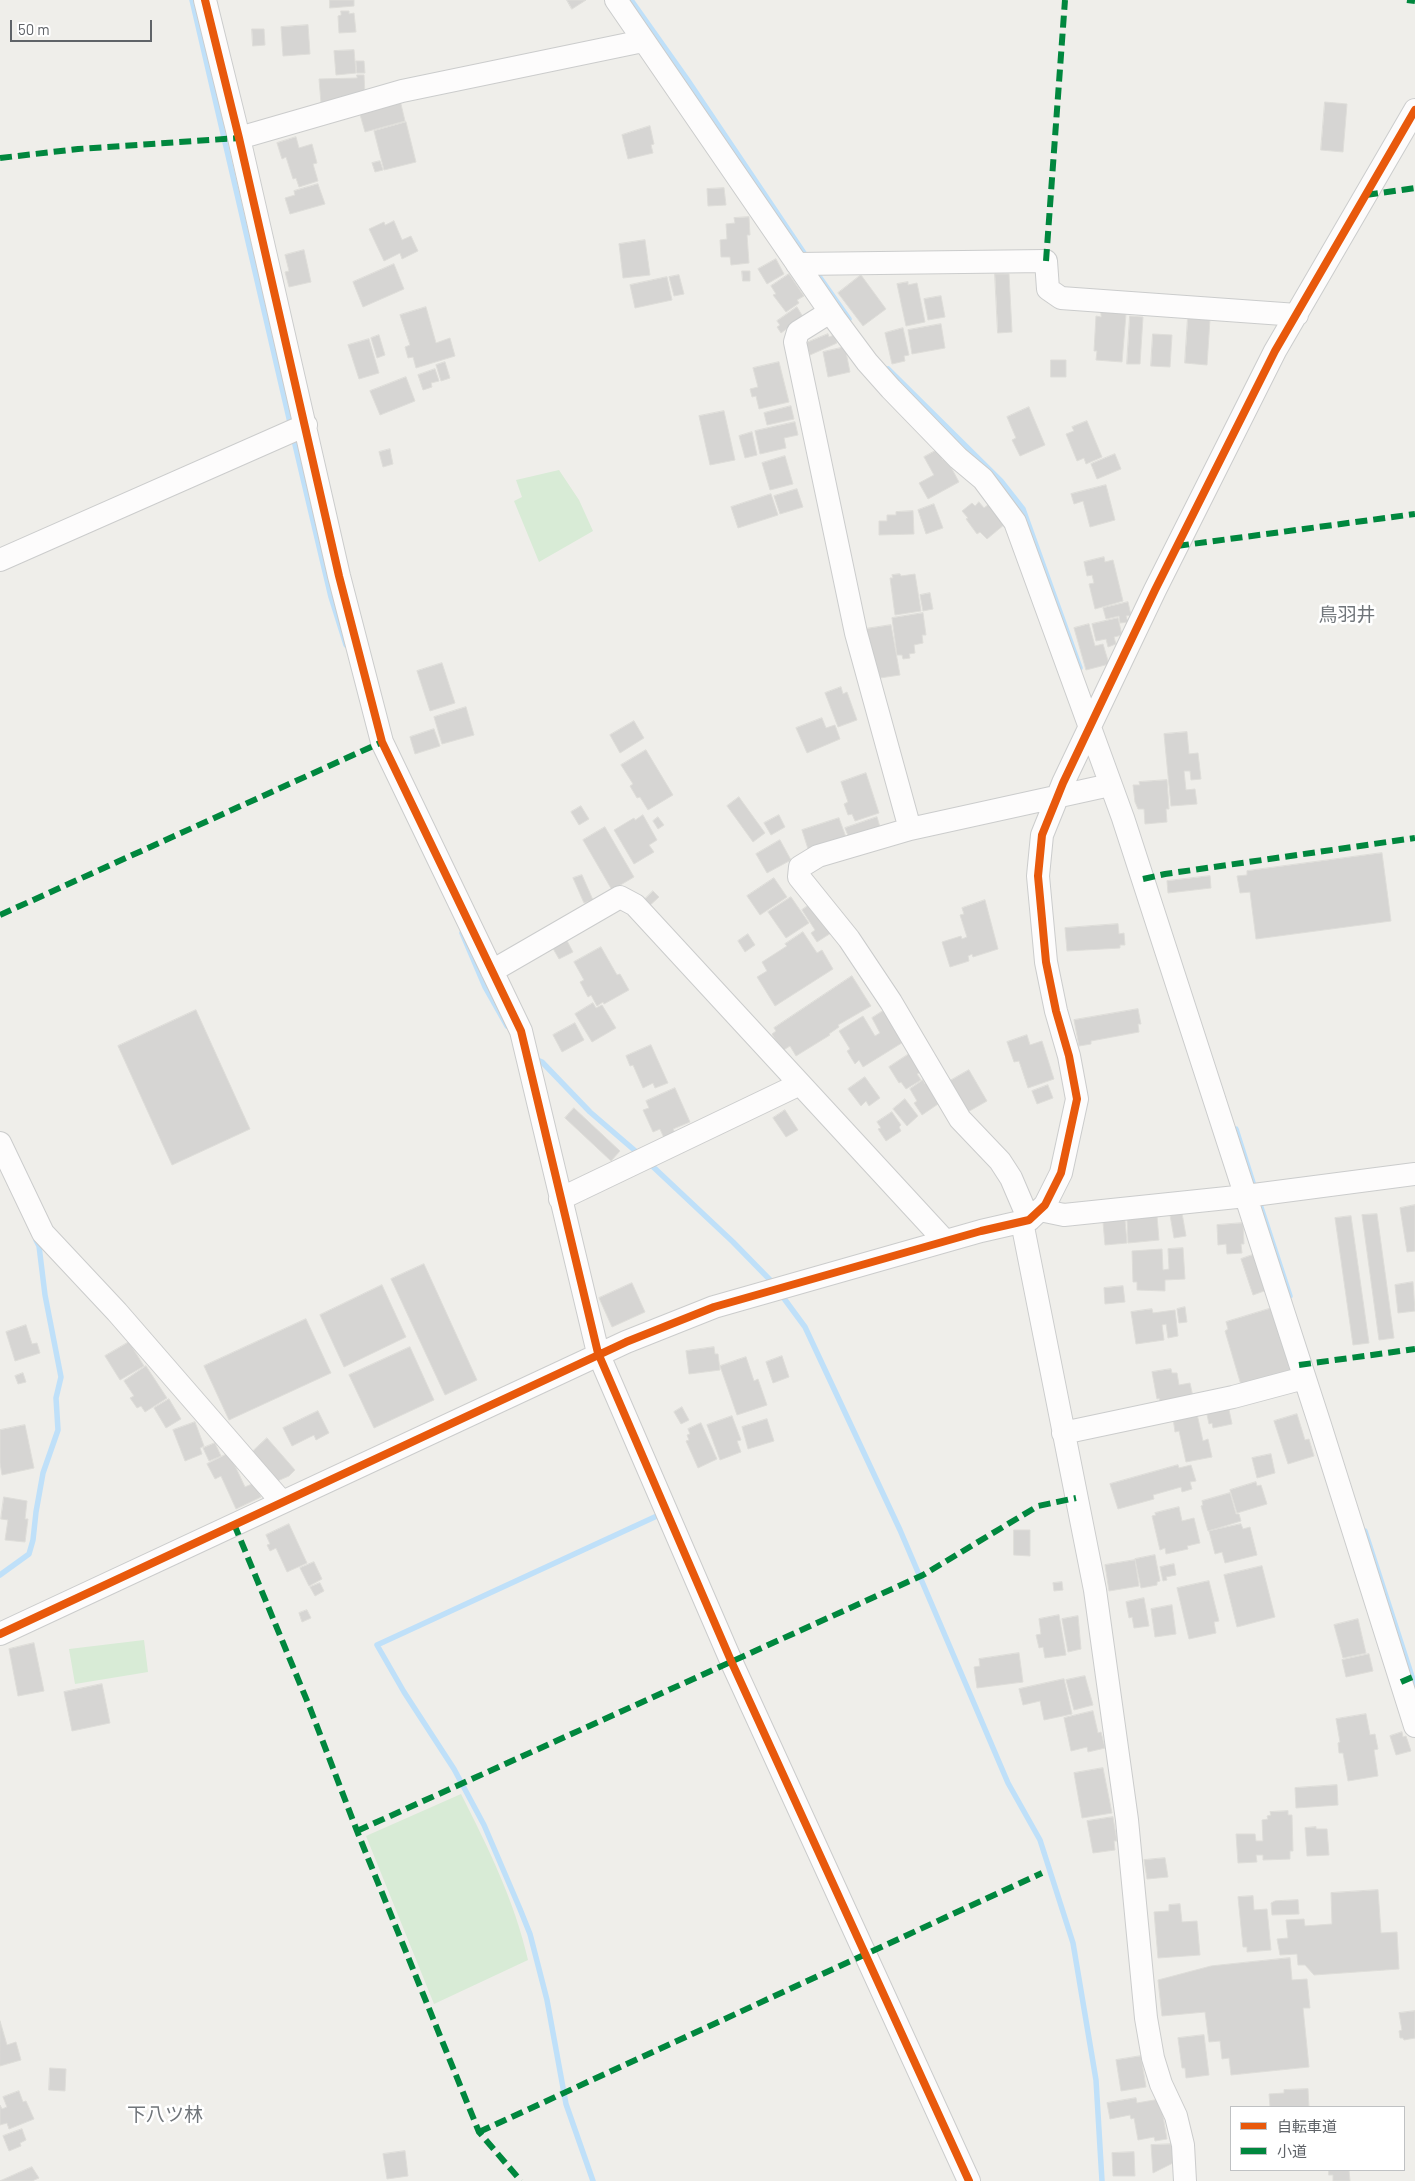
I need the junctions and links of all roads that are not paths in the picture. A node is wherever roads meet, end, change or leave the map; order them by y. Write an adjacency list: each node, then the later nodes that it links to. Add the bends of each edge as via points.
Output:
1 (205, 0): 5 (street)
2 (616, 0): 3 (street)
3 (643, 41): 5 (street, via 402,91); 6 (street)
4 (1415, 110): 8 (street)
5 (239, 138): 9 (street)
6 (798, 264): 7 (street); 8 (street, via 1046,261 1048,289 1061,298)
7 (830, 312): 11 (street, via 867,362 958,458 983,479 1015,522); 14 (street, via 798,332 795,342 856,633)
8 (1297, 315): 11 (street, via 1275,351)
9 (306, 425): 10 (street); 15 (street, via 339,576 382,742)
10 (0, 560)
11 (1089, 728): 12 (street); 13 (street)
12 (1110, 785): 13 (street); 19 (street)
13 (1058, 795): 14 (street); 21 (street, via 1042,835 1038,876 1046,962 1077,1099 1061,1173 1045,1206)
14 (910, 829): 21 (street, via 818,856 800,867 798,877 865,962 960,1119 1000,1161)
15 (492, 971): 16 (street, via 620,897 635,905); 20 (street, via 521,1031)
16 (800, 1084): 20 (street); 22 (street)
17 (0, 1143): 26 (street, via 43,1233)
18 (1415, 1174): 19 (street)
19 (1246, 1196): 21 (street); 24 (street)
20 (560, 1199): 23 (street)
21 (1030, 1217): 22 (street); 25 (street)
22 (946, 1241): 23 (street, via 714,1307)
23 (598, 1353): 26 (street); 29 (street, via 732,1663)
24 (1304, 1378): 25 (street, via 1233,1397); 28 (street)
25 (1063, 1433): 30 (street, via 1095,1590 1127,1820 1146,2018 1152,2050 1183,2145)
26 (282, 1502): 27 (street)
27 (0, 1634)
28 (1415, 1726)
29 (969, 2181)
30 (1185, 2181)

